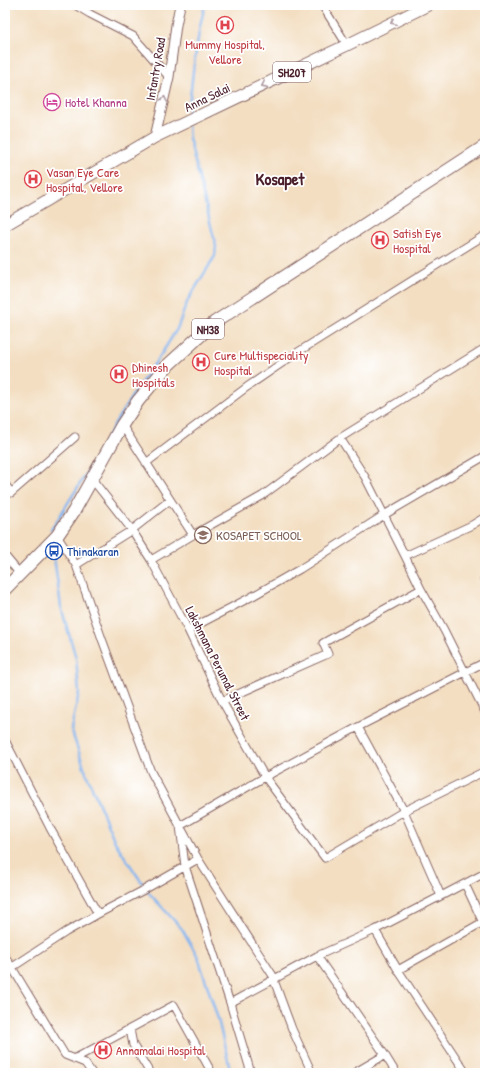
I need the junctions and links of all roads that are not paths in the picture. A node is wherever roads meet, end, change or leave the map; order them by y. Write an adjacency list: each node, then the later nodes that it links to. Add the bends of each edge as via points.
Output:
1 (75, 5): 6 (street, via 133,36)
2 (180, 5): 6 (street, Infantry Road)
3 (322, 5): 5 (street)
4 (428, 5): 5 (main road, Anna Salai / SH207, one-way to 5)
5 (347, 45): 7 (main road, Anna Salai / SH207, one-way to 7)
6 (169, 77): 7 (street, Infantry Road, one-way to 6)
7 (155, 137): 9 (main road, Anna Salai / SH207)
8 (485, 146): 12 (highway, NH38, via 215,322 167,366)
9 (5, 225)
10 (485, 235): 16 (street, via 298,352)
11 (485, 348): 14 (street)
12 (122, 425): 16 (street); 17 (highway, NH38)
13 (75, 437): 18 (street, via 11,493)
14 (340, 438): 20 (street, via 365,477); 23 (street, via 262,496)
15 (485, 456): 20 (street)
16 (146, 463): 19 (street)
17 (92, 479): 22 (street, Lakshmana Perumal Street); 24 (highway, NH38)
18 (5, 484)
19 (170, 500): 22 (street); 23 (street)
20 (384, 515): 26 (street); 32 (street, via 300,569)
21 (485, 517): 26 (street)
22 (132, 530): 27 (street, Lakshmana Perumal Street); 28 (street)
23 (193, 535): 27 (street)
24 (57, 536): 28 (street); 29 (highway, NH38)
25 (5, 556): 29 (street)
26 (405, 556): 31 (street)
27 (151, 560): 32 (street, Lakshmana Perumal Street)
28 (76, 565): 42 (street, via 150,772)
29 (20, 574): 30 (highway, NH38)
30 (5, 589)
31 (421, 589): 34 (street); 35 (street, via 323,643 328,654)
32 (188, 630): 35 (street, Lakshmana Perumal Street)
33 (485, 662): 34 (street)
34 (465, 672): 36 (street); 37 (street)
35 (222, 701): 40 (street, Lakshmana Perumal Street)
36 (485, 712)
37 (358, 727): 40 (street); 41 (street)
38 (5, 740): 48 (street)
39 (485, 771): 41 (street)
40 (265, 777): 41 (street, Lakshmana Perumal Street, via 325,858); 42 (street)
41 (404, 811): 47 (street)
42 (180, 826): 43 (street); 44 (street)
43 (198, 859): 44 (street); 56 (street)
44 (185, 866): 48 (street); 57 (street)
45 (485, 873): 46 (street)
46 (465, 884): 47 (street); 49 (street)
47 (441, 896): 50 (street)
48 (98, 914): 53 (street)
49 (484, 925): 54 (street)
50 (375, 930): 52 (street); 54 (street)
51 (5, 956): 53 (street)
52 (317, 956): 56 (street); 59 (street)
53 (12, 967): 55 (street); 60 (street, via 65,1055)
54 (398, 970): 68 (street)
55 (5, 972)
56 (276, 979): 57 (street); 65 (street, via 275,983 292,1029)
57 (230, 1003): 64 (street)
58 (130, 1029): 60 (street); 62 (street, via 133,1045); 63 (street, via 174,1004)
59 (385, 1055): 66 (street); 67 (street)
60 (74, 1059): 61 (street, via 85,1063)
61 (92, 1073)
62 (150, 1073)
63 (212, 1073)
64 (251, 1073)
65 (312, 1073)
66 (354, 1073)
67 (396, 1073)
68 (466, 1073)

